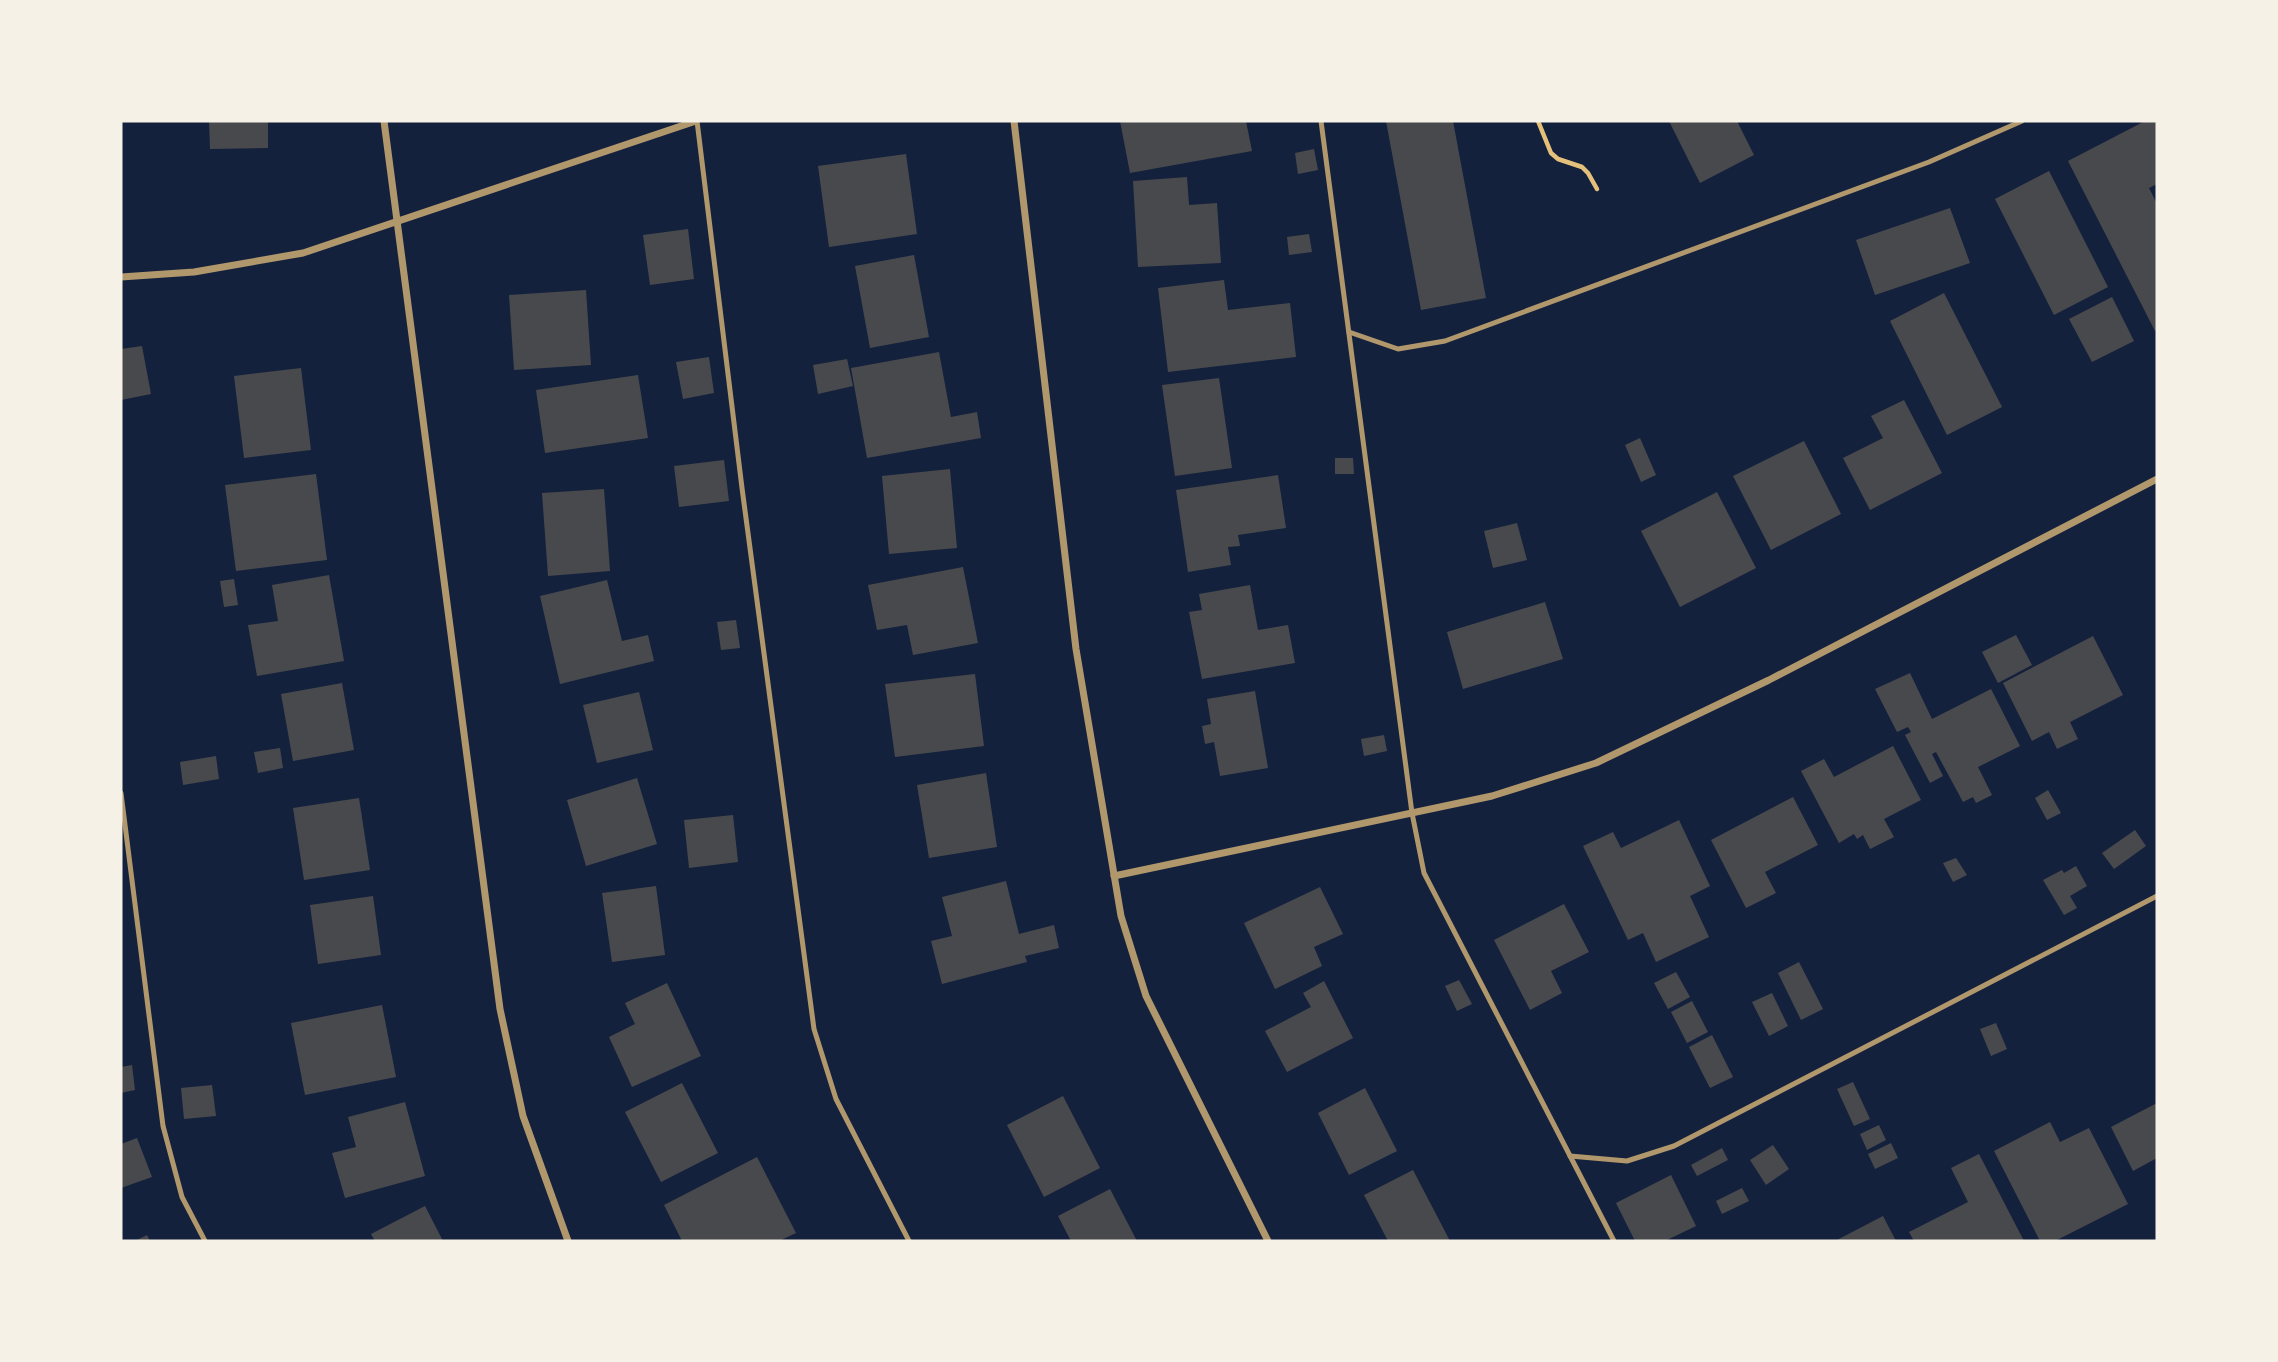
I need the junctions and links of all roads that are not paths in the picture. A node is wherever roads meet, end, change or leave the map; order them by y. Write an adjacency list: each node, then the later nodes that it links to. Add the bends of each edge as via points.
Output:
1 (384, 121): 6 (street)
2 (697, 121): 6 (street); 17 (lane, via 814,1030 836,1099)
3 (1014, 121): 12 (street, via 1076,649)
4 (1321, 121): 8 (lane)
5 (2022, 121): 8 (lane, via 1929,162 1445,341 1398,349)
6 (397, 221): 7 (street, via 303,253 194,272); 16 (street, via 500,1009 523,1116)
7 (121, 276)
8 (1349, 332): 11 (lane)
9 (2157, 479): 11 (street, via 1769,680 1596,763 1492,796)
10 (121, 793): 15 (lane, via 163,1126 182,1197)
11 (1412, 813): 12 (street); 14 (lane, via 1424,873)
12 (1114, 876): 18 (street, via 1121,916 1146,996)
13 (2157, 896): 14 (lane, via 1674,1146 1627,1161)
14 (1570, 1156): 19 (lane)
15 (205, 1241)
16 (568, 1241)
17 (909, 1241)
18 (1268, 1241)
19 (1614, 1241)

